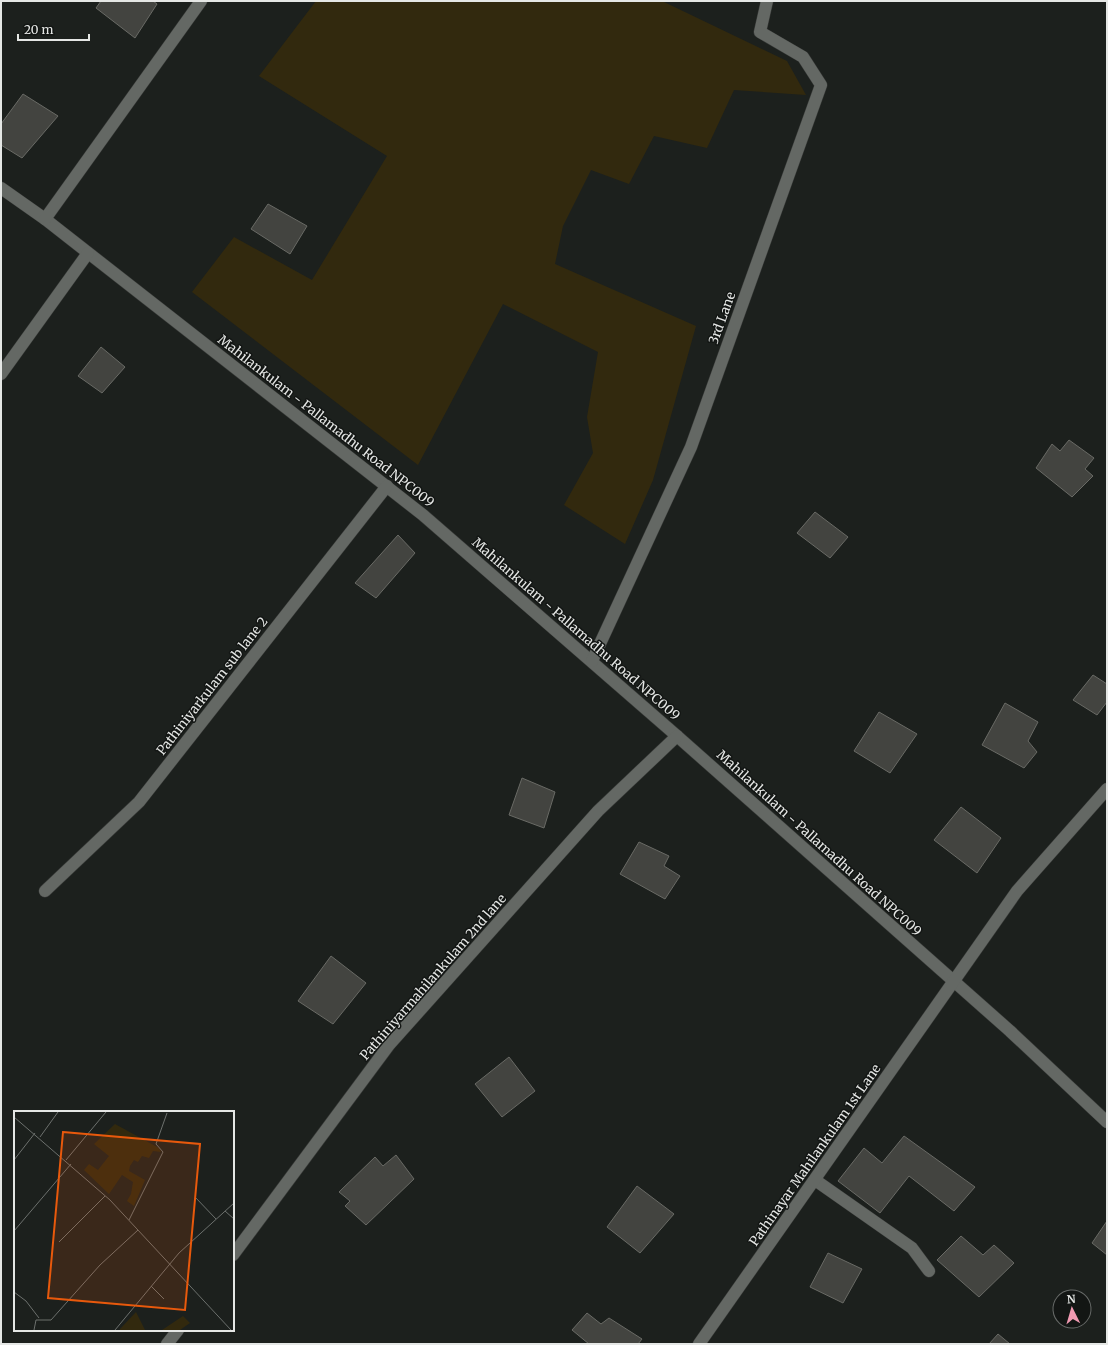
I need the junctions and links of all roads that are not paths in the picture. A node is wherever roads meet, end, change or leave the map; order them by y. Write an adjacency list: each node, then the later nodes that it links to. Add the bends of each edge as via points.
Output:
1 (201, 1): 4 (street)
2 (767, 1): 8 (street, 3rd Lane, via 760,32 803,56 821,85 691,447)
3 (1, 188): 4 (street, Mahilankulam - Pallamadhu Road NPC009)
4 (45, 219): 5 (street, Mahilankulam - Pallamadhu Road NPC009)
5 (88, 253): 6 (street); 7 (street, Mahilankulam - Pallamadhu Road NPC009)
6 (1, 374)
7 (387, 486): 8 (street, Mahilankulam - Pallamadhu Road NPC009); 11 (street, Pathiniyarkulam sub lane 2, via 138,802)
8 (592, 660): 9 (street, Mahilankulam - Pallamadhu Road NPC009)
9 (677, 736): 12 (street, Mahilankulam - Pallamadhu Road NPC009); 15 (street, Pathiniyarmahilankulam 2nd lane, via 598,811 389,1045)
10 (1107, 789): 12 (street, Pathinayar Mahilankulam 1st Lane, via 1017,892)
11 (44, 891)
12 (953, 981): 13 (street, Mahilankulam - Pallamadhu Road NPC009); 14 (street, Pathinayar Mahilankulam 1st Lane)
13 (1107, 1122)
14 (814, 1180): 16 (street, via 912,1248); 19 (street, Pathinayar Mahilankulam 1st Lane)
15 (234, 1254)
16 (929, 1271)
17 (177, 1331): 18 (street)
18 (167, 1344)
19 (699, 1344)

